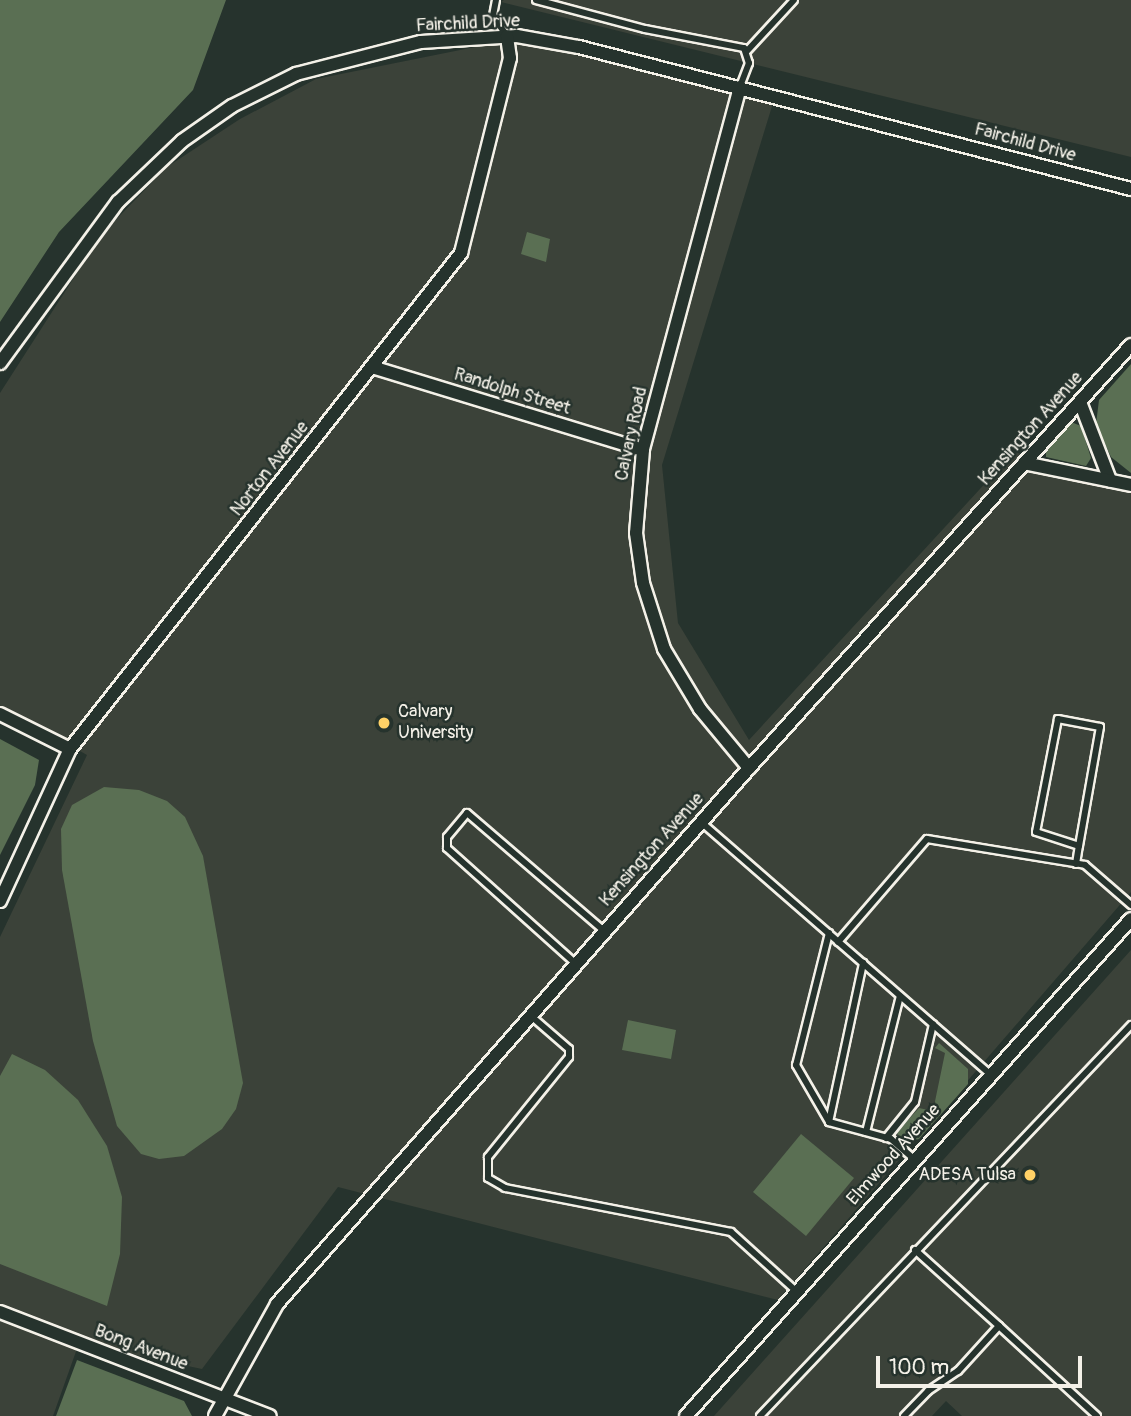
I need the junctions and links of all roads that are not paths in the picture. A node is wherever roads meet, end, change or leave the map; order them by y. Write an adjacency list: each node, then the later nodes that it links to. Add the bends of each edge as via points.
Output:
1 (496, 0): 4 (lane, via 494,16)
2 (536, 0): 5 (lane)
3 (794, 0): 5 (lane)
4 (507, 36): 6 (street, Fairchild Drive, via 579,47); 9 (street, Fairchild Drive, via 421,42 367,52 296,74 232,106 182,141 118,202); 10 (street, Norton Avenue, via 510,58 461,253)
5 (747, 51): 6 (lane, via 749,63)
6 (740, 87): 7 (street, Fairchild Drive); 12 (street, Calvary Road)
7 (1131, 189)
8 (1131, 345): 11 (street, Kensington Avenue)
9 (0, 363)
10 (372, 367): 12 (street, Randolph Street); 17 (street, Norton Avenue)
11 (1080, 401): 13 (street, Kensington Avenue); 14 (street)
12 (643, 450): 18 (street, Calvary Road, via 636,533 653,619 680,680)
13 (1024, 463): 14 (street); 18 (street, Kensington Avenue)
14 (1110, 480): 15 (street)
15 (1131, 485)
16 (0, 715): 17 (street)
17 (70, 749): 22 (street, Norton Avenue)
18 (748, 768): 19 (street, Kensington Avenue)
19 (701, 822): 25 (street, Kensington Avenue); 26 (lane)
20 (1079, 846): 20 (lane, via 1100,727 1058,719 1036,832); 21 (lane)
21 (1076, 864): 23 (lane, via 1085,866); 27 (lane, via 926,839)
22 (0, 901)
23 (1131, 905)
24 (1131, 919): 34 (street, Elmwood Avenue)
25 (604, 931): 28 (street, Kensington Avenue); 28 (lane, via 467,813 447,837 447,848)
26 (829, 933): 27 (lane); 35 (lane, via 796,1065)
27 (838, 942): 29 (lane)
28 (575, 963): 31 (street, Kensington Avenue)
29 (863, 963): 30 (lane); 35 (lane)
30 (900, 996): 32 (lane); 36 (lane)
31 (530, 1015): 40 (lane, via 569,1049 569,1057 488,1157 488,1178 505,1188 731,1233); 43 (street, Kensington Avenue, via 277,1304)
32 (933, 1024): 34 (lane); 37 (lane, via 915,1102)
33 (1131, 1025): 39 (lane)
34 (990, 1074): 38 (street, Elmwood Avenue)
35 (829, 1122): 36 (lane)
36 (866, 1132): 37 (lane)
37 (886, 1138): 38 (lane)
38 (914, 1158): 40 (street, Elmwood Avenue)
39 (915, 1250): 42 (lane); 47 (lane)
40 (796, 1291): 46 (street, Elmwood Avenue)
41 (0, 1312): 43 (street, Bong Avenue)
42 (999, 1326): 48 (lane, via 958,1371 928,1391); 49 (lane)
43 (225, 1399): 44 (street, Kensington Avenue); 45 (street, Bong Avenue)
44 (215, 1416)
45 (270, 1416)
46 (686, 1416)
47 (760, 1416)
48 (904, 1416)
49 (1097, 1416)

